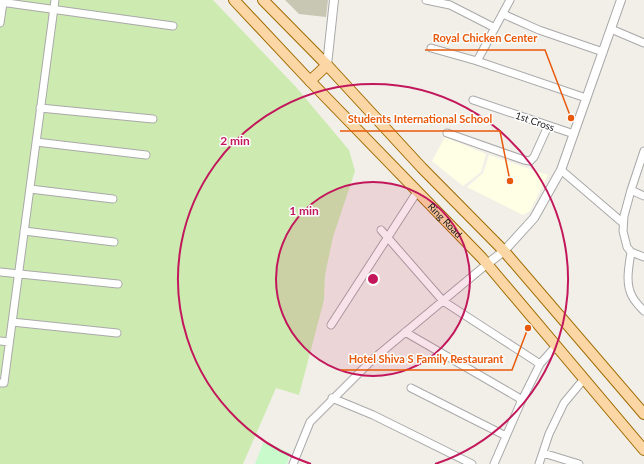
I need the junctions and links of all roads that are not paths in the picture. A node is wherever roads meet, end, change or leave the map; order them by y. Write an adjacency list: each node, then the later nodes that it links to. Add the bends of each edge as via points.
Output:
1 (55, 0): 9 (street)
2 (234, 0): 20 (main road, Ring Road)
3 (263, 0): 19 (main road, Ring Road)
4 (334, 0): 19 (street)
5 (426, 0): 13 (street, via 450,5)
6 (510, 0): 10 (street)
7 (622, 0): 14 (street)
8 (1, 3): 9 (street); 11 (street)
9 (54, 10): 12 (street); 23 (street)
10 (503, 14): 13 (street); 17 (street, via 539,30)
11 (0, 23)
12 (173, 26)
13 (495, 28): 18 (street)
14 (611, 30): 15 (street); 17 (street)
15 (644, 43)
16 (431, 48): 18 (street)
17 (603, 52): 21 (street)
18 (477, 61): 21 (street)
19 (327, 65): 20 (main road); 42 (main road, Ring Road, via 422,168)
20 (310, 81): 34 (main road, Ring Road)
21 (586, 98): 27 (street)
22 (473, 100): 25 (street, 1st Cross)
23 (40, 108): 24 (street); 28 (street)
24 (153, 119)
25 (548, 126): 26 (street, via 530,161); 27 (street, 1st Cross)
26 (447, 133)
27 (574, 134): 31 (street)
28 (36, 142): 30 (street); 32 (street)
29 (644, 153): 33 (street)
30 (146, 155)
31 (560, 170): 37 (street); 42 (street, via 534,218)
32 (30, 189): 36 (street); 39 (street)
33 (631, 190): 35 (street); 37 (street)
34 (417, 192): 40 (street); 45 (main road, Ring Road)
35 (644, 196)
36 (113, 199)
37 (623, 223): 43 (street, via 627,247)
38 (380, 230): 40 (street)
39 (24, 231): 41 (street); 47 (street)
40 (388, 238): 49 (street); 52 (street)
41 (114, 242)
42 (504, 251): 45 (street); 64 (main road, Ring Road)
43 (631, 252): 44 (street); 50 (street, via 629,287 632,296)
44 (644, 258)
45 (486, 264): 49 (street); 57 (main road, Ring Road)
46 (0, 272): 47 (street)
47 (18, 274): 48 (street); 51 (street)
48 (118, 284)
49 (443, 301): 53 (street); 58 (street)
50 (644, 311)
51 (12, 322): 54 (street); 56 (street)
52 (331, 325)
53 (405, 332): 62 (street); 63 (street, via 515,394)
54 (117, 333)
55 (0, 341): 56 (street)
56 (9, 342): 60 (street, via 4,384)
57 (556, 346): 58 (street); 59 (main road, Ring Road)
58 (540, 364): 63 (street)
59 (584, 379): 66 (main road, Ring Road); 67 (street, via 564,403)
60 (0, 383)
61 (411, 388): 65 (street)
62 (332, 398): 68 (street, via 310,422); 69 (street, via 373,415)
63 (521, 402): 65 (street)
64 (644, 414)
65 (506, 436): 70 (street)
66 (644, 450)
67 (543, 453): 71 (street); 72 (street)
68 (293, 464)
69 (472, 464)
70 (494, 464)
71 (539, 464)
72 (579, 464)

